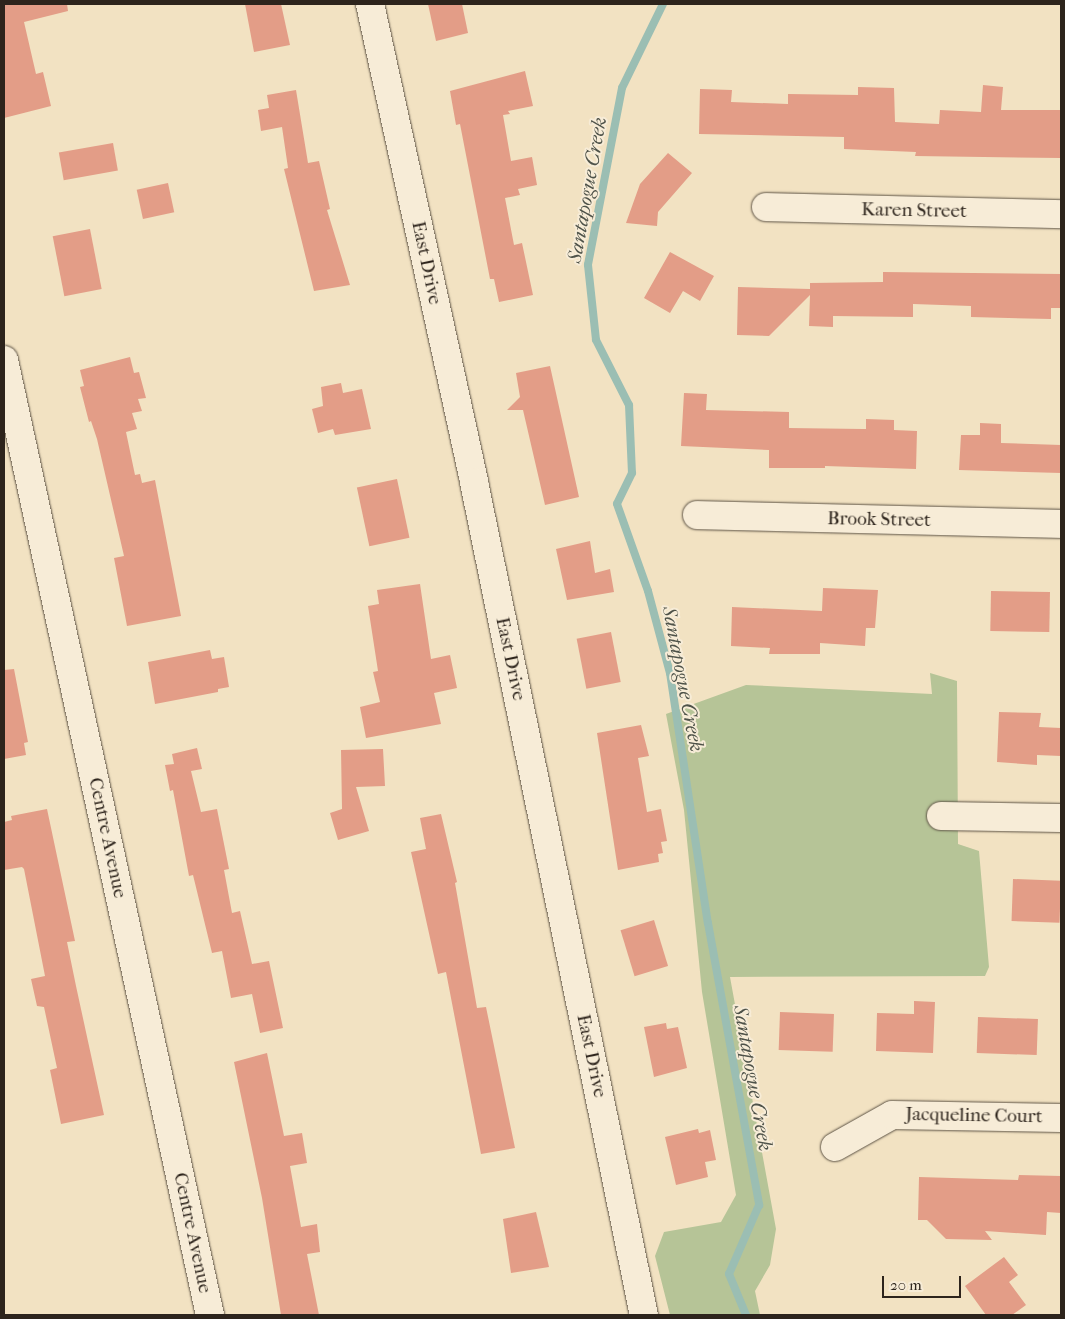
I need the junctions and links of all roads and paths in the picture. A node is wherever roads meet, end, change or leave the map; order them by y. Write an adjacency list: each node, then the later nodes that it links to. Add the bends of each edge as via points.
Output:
1 (370, 4): 12 (street, East Drive, via 474,482)
2 (766, 207): 3 (street, Karen Street)
3 (1061, 214)
4 (4, 360): 11 (street, Centre Avenue)
5 (697, 516): 6 (street, Brook Street)
6 (1061, 524)
7 (941, 816): 8 (street)
8 (1061, 818)
9 (1061, 1118): 10 (street, Jacqueline Court, via 892,1115)
10 (834, 1148)
11 (210, 1315)
12 (644, 1315)

